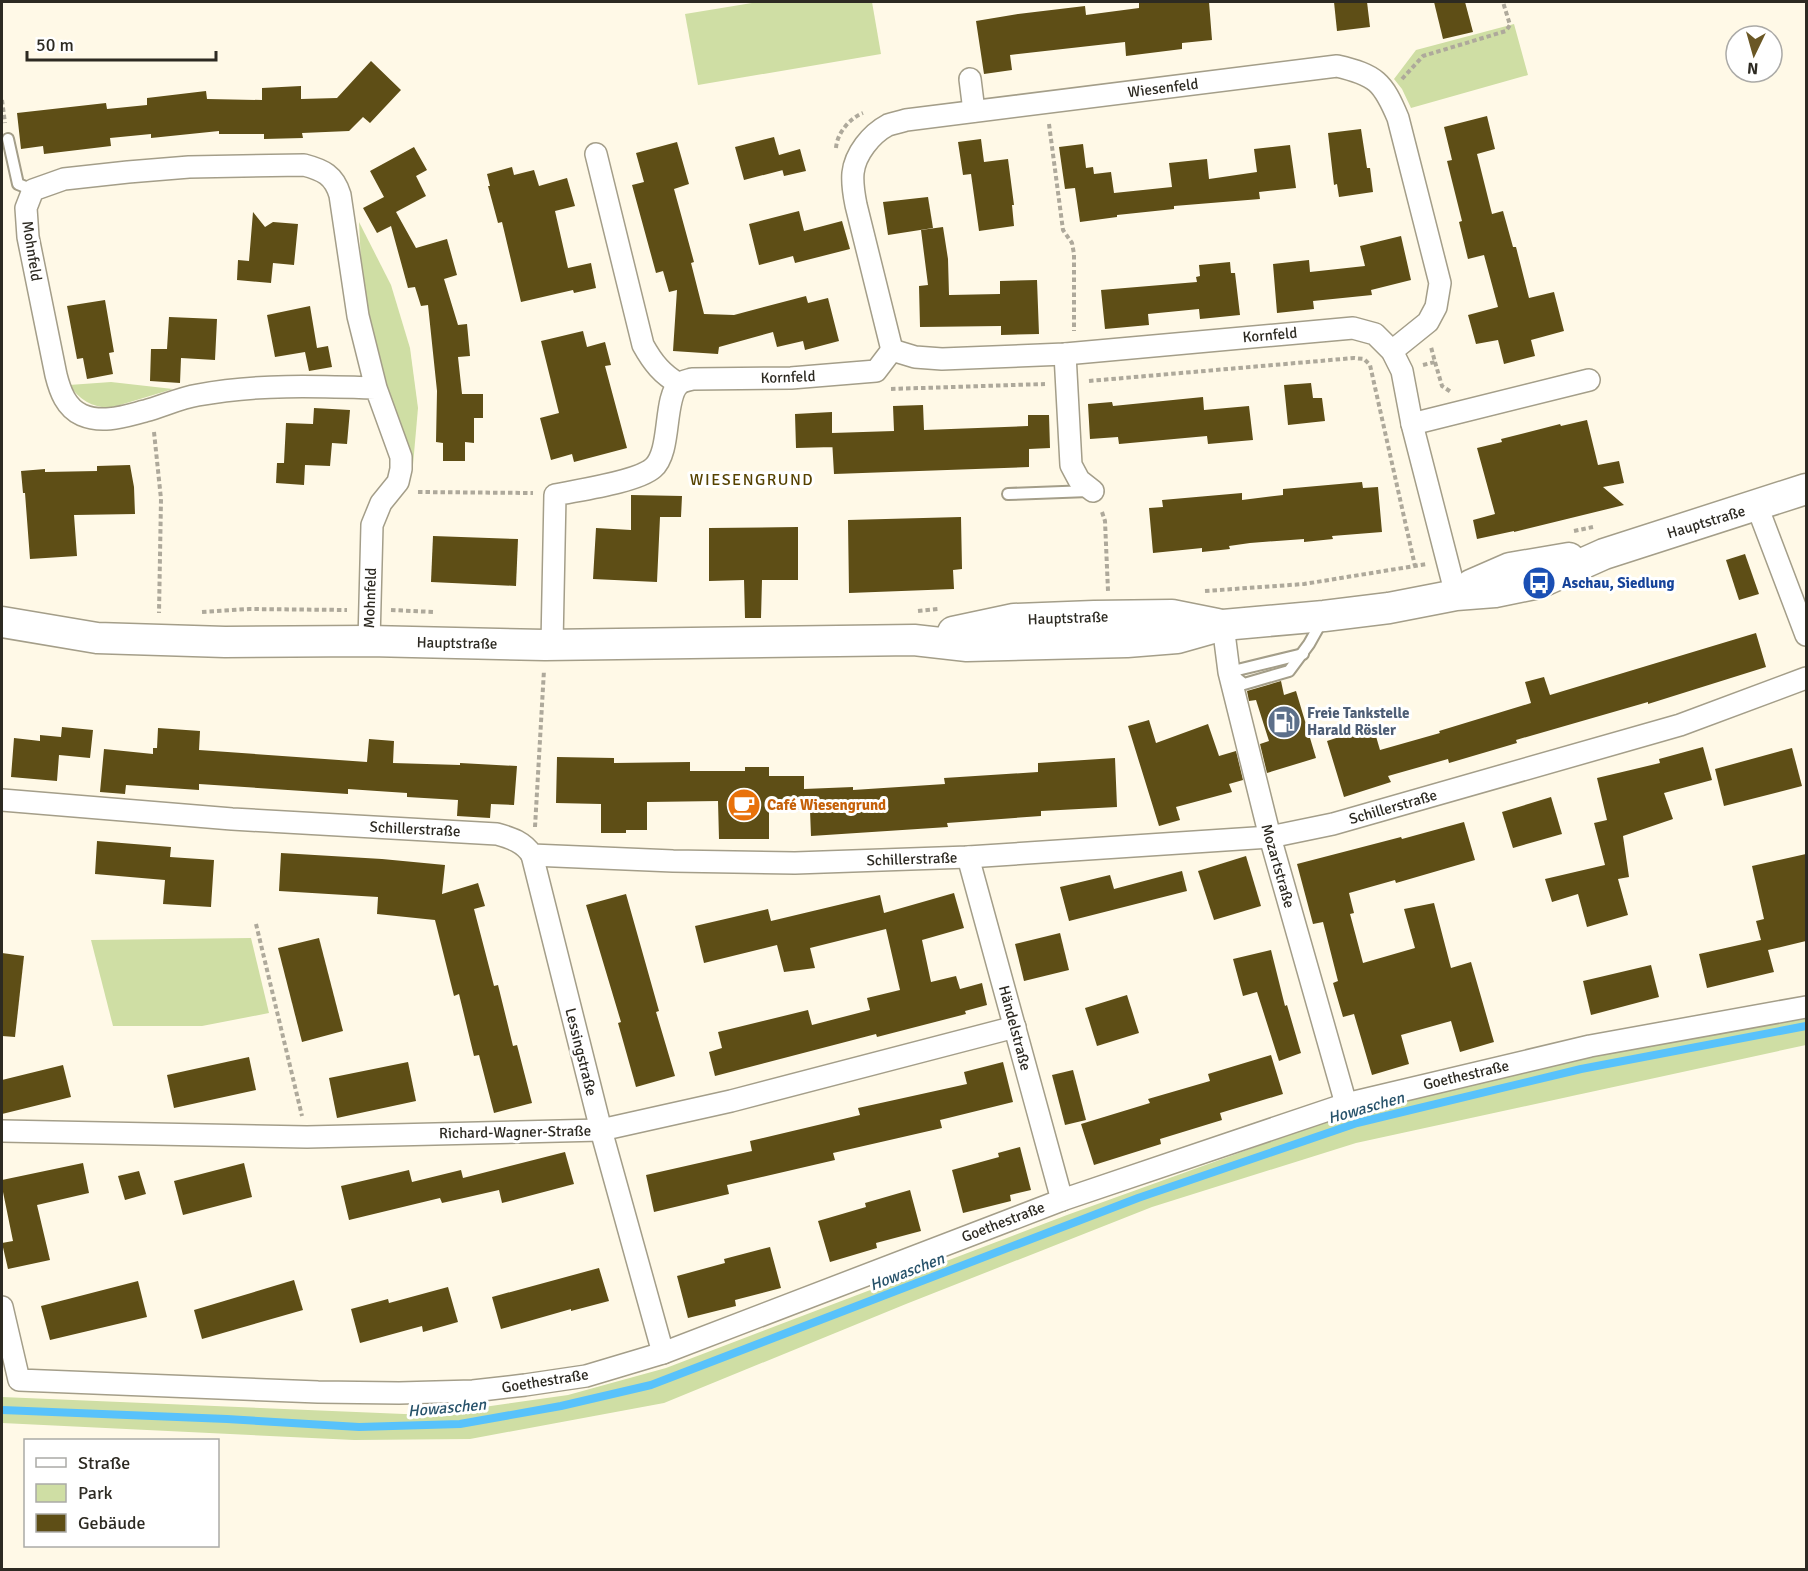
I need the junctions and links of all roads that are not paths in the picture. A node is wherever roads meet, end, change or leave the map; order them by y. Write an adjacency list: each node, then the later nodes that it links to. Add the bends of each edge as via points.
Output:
1 (970, 80): 2 (street)
2 (974, 111): 6 (street, Wiesenfeld, via 889,125 876,132 856,162 856,205); 7 (street, Wiesenfeld, via 1337,66 1377,80 1398,118 1440,284 1436,307 1428,322)
3 (8, 139): 5 (lane, via 18,184)
4 (596, 154): 10 (street, via 643,345 665,376)
5 (33, 190): 11 (street, Mohnfeld, via 64,179 189,167 304,165 319,169 336,183 340,195 358,316); 11 (street, Mohnfeld, via 26,208 28,237 56,375 61,394 81,415 105,420 196,395 280,386)
6 (892, 350): 8 (street, Kornfeld, via 942,359); 10 (street, Kornfeld, via 876,371 790,378 692,379)
7 (1392, 351): 8 (street, Kornfeld, via 1375,334 1353,328); 12 (street, Kornfeld, via 1402,371)
8 (1070, 354): 14 (street, via 1071,465 1079,480)
9 (1589, 380): 12 (street)
10 (679, 384): 23 (street, via 673,395 661,458 653,468 640,476 555,495)
11 (376, 388): 22 (street, Mohnfeld, via 401,458 401,469 398,482 381,503 372,525)
12 (1412, 424): 17 (street, Kornfeld)
13 (1806, 489): 16 (main road, Hauptstraße)
14 (1093, 490): 15 (lane)
15 (1008, 494)
16 (1757, 506): 17 (main road, Hauptstraße, via 1599,540 1540,562 1510,568); 21 (street)
17 (1456, 595): 18 (main road, Hauptstraße)
18 (1324, 616): 20 (main road, Hauptstraße); 24 (lane)
19 (2, 622): 22 (main road, Hauptstraße, via 127,640)
20 (1222, 625): 23 (main road, Hauptstraße, via 1177,638 1127,642 967,646 915,626); 25 (street, Mozartstraße)
21 (1806, 635)
22 (369, 641): 23 (main road, Hauptstraße)
23 (548, 644)
24 (1303, 654): 25 (lane); 25 (lane, via 1289,671 1244,684)
25 (1229, 672): 28 (street, Mozartstraße)
26 (1806, 678): 28 (street, Schillerstraße, via 1669,728 1333,824)
27 (2, 800): 29 (street, Schillerstraße, via 232,819 497,834 514,839)
28 (1270, 837): 30 (street, Schillerstraße); 33 (street, Mozartstraße)
29 (530, 851): 30 (street, Schillerstraße, via 673,861 795,863); 34 (street, Lessingstraße)
30 (968, 857): 32 (street, Händelstraße)
31 (1806, 1007): 33 (street, Goethestraße, via 1590,1046)
32 (1015, 1027): 34 (street, Richard-Wagner-Straße, via 731,1101); 36 (street, Händelstraße)
33 (1346, 1104): 36 (street, Goethestraße)
34 (601, 1130): 35 (street, Richard-Wagner-Straße, via 307,1137); 38 (street, Lessingstraße)
35 (2, 1131)
36 (1062, 1200): 38 (street, Goethestraße)
37 (2, 1307): 38 (street, Goethestraße, via 19,1380 318,1392 473,1391 586,1376)
38 (663, 1353)

